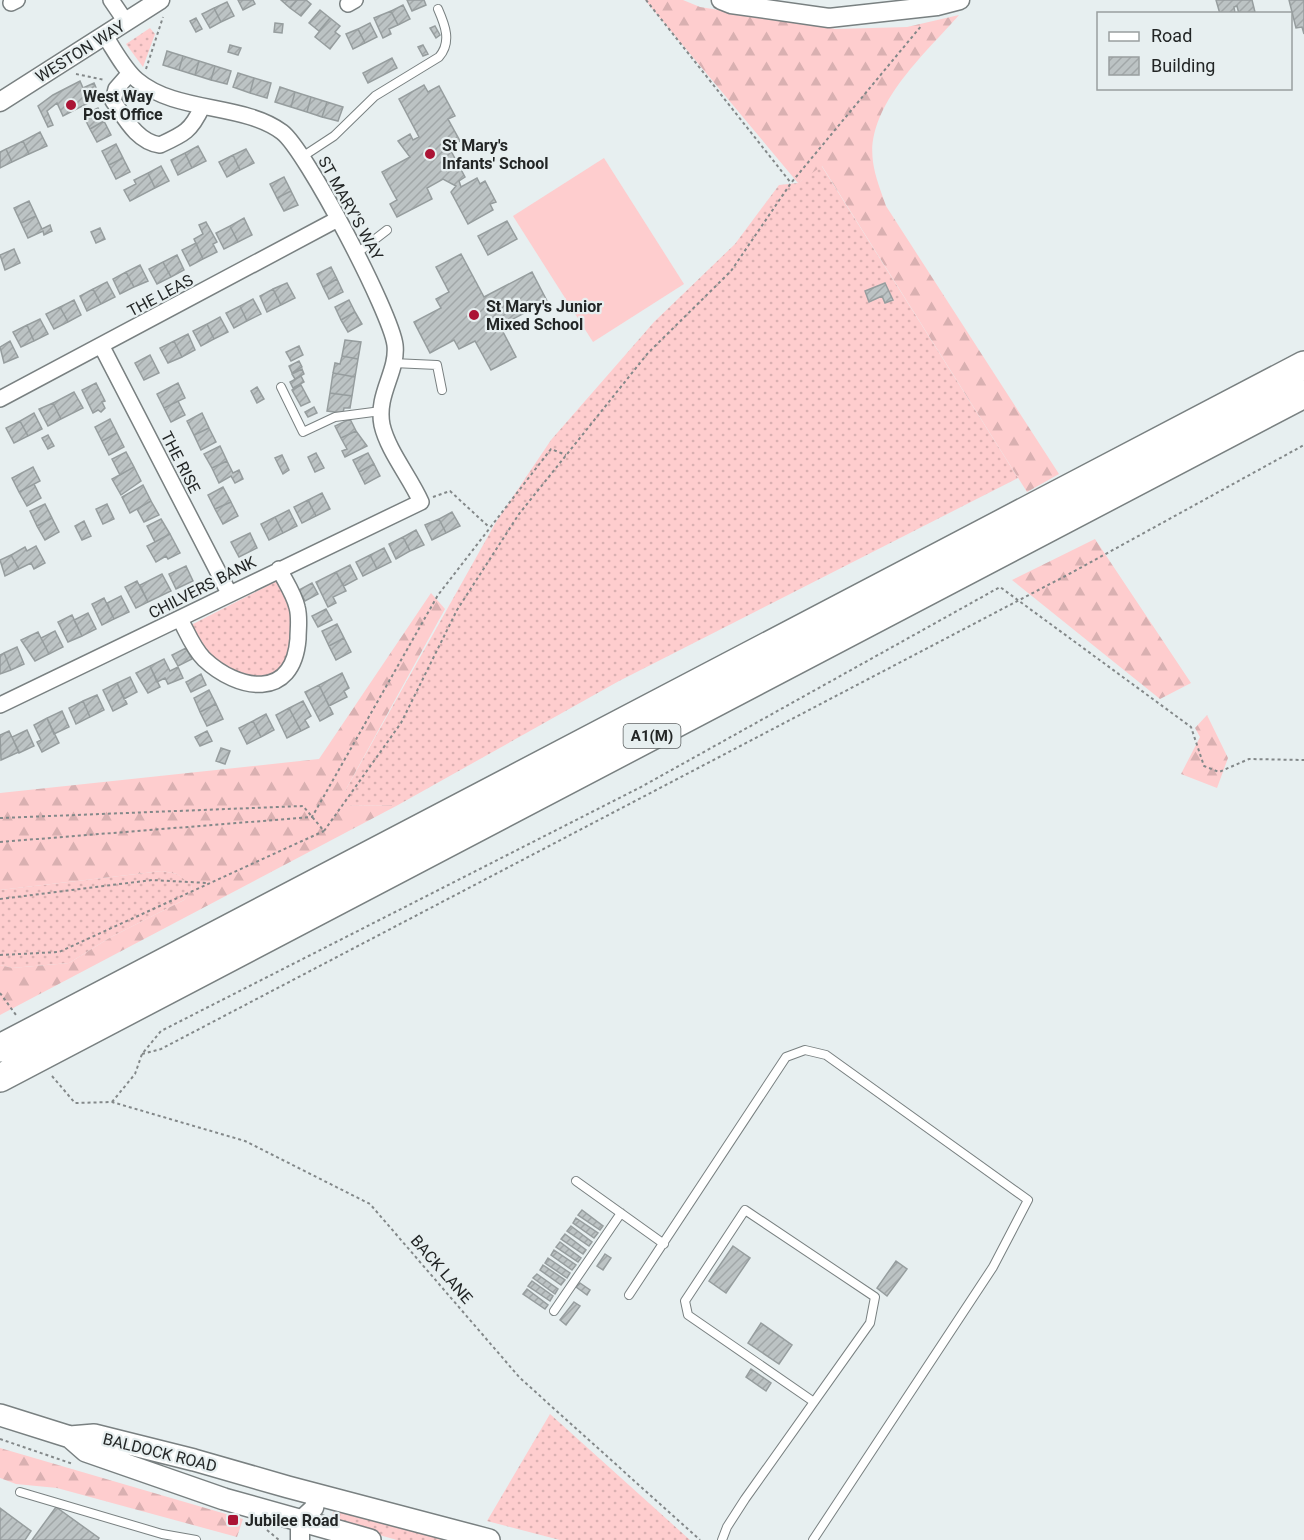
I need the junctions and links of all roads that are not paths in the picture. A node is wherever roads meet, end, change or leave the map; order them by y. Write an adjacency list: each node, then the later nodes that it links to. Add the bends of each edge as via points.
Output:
1 (111, 0): 6 (street)
2 (721, 0): 3 (street, via 829,18)
3 (960, 0)
4 (158, 1): 6 (street, WESTON WAY)
5 (438, 9): 11 (lane, via 446,28 445,50 375,96 334,136)
6 (126, 22): 7 (street, WESTON WAY)
7 (105, 36): 8 (street, ST MARY'S WAY); 9 (street, WESTON WAY)
8 (131, 80): 10 (street, ST MARY'S WAY); 10 (street, via 114,92 113,101 131,126 152,144 160,145 193,127)
9 (0, 102)
10 (202, 106): 11 (street, ST MARY'S WAY, via 261,122 282,132)
11 (302, 157): 12 (street, ST MARY'S WAY)
12 (336, 220): 14 (street, ST MARY'S WAY); 15 (street, THE LEAS)
13 (387, 230): 14 (lane)
14 (356, 254): 16 (street, ST MARY'S WAY, via 389,324)
15 (102, 347): 21 (street, THE LEAS); 25 (street, THE RISE)
16 (393, 363): 19 (lane, via 437,365); 22 (street, ST MARY'S WAY, via 383,390)
17 (1304, 364): 28 (highway, A1(M))
18 (281, 387): 22 (lane, via 303,432 335,417)
19 (442, 390)
20 (1304, 394): 29 (highway, A1(M))
21 (0, 399)
22 (381, 411): 23 (street, ST MARY'S WAY, via 393,452)
23 (421, 502): 24 (street, CHILVERS BANK)
24 (279, 569): 25 (street, CHILVERS BANK); 26 (street, via 297,605 299,618 294,660 279,679 260,685 227,676 202,657)
25 (228, 593): 26 (street, CHILVERS BANK)
26 (180, 619): 27 (street, CHILVERS BANK)
27 (0, 705)
28 (0, 1048)
29 (0, 1078)
30 (576, 1181): 31 (lane)
31 (621, 1213): 32 (lane); 34 (lane)
32 (664, 1244): 33 (lane); 46 (lane, via 786,1057 805,1050 826,1055 1028,1200 993,1267)
33 (629, 1294)
34 (554, 1311)
35 (814, 1402): 35 (lane, via 870,1323 875,1297 745,1210 685,1301 688,1315); 45 (lane, via 727,1527)
36 (0, 1415): 37 (main road)
37 (70, 1437): 39 (main road, BALDOCK ROAD, via 86,1451 224,1499); 39 (main road, BALDOCK ROAD, via 94,1435 194,1460)
38 (20, 1492): 41 (lane)
39 (308, 1516): 40 (main road, BALDOCK ROAD); 44 (main road, BALDOCK ROAD)
40 (325, 1534): 43 (main road, BALDOCK ROAD)
41 (160, 1537): 42 (lane)
42 (196, 1540)
43 (370, 1540)
44 (489, 1540)
45 (722, 1540)
46 (813, 1540)

